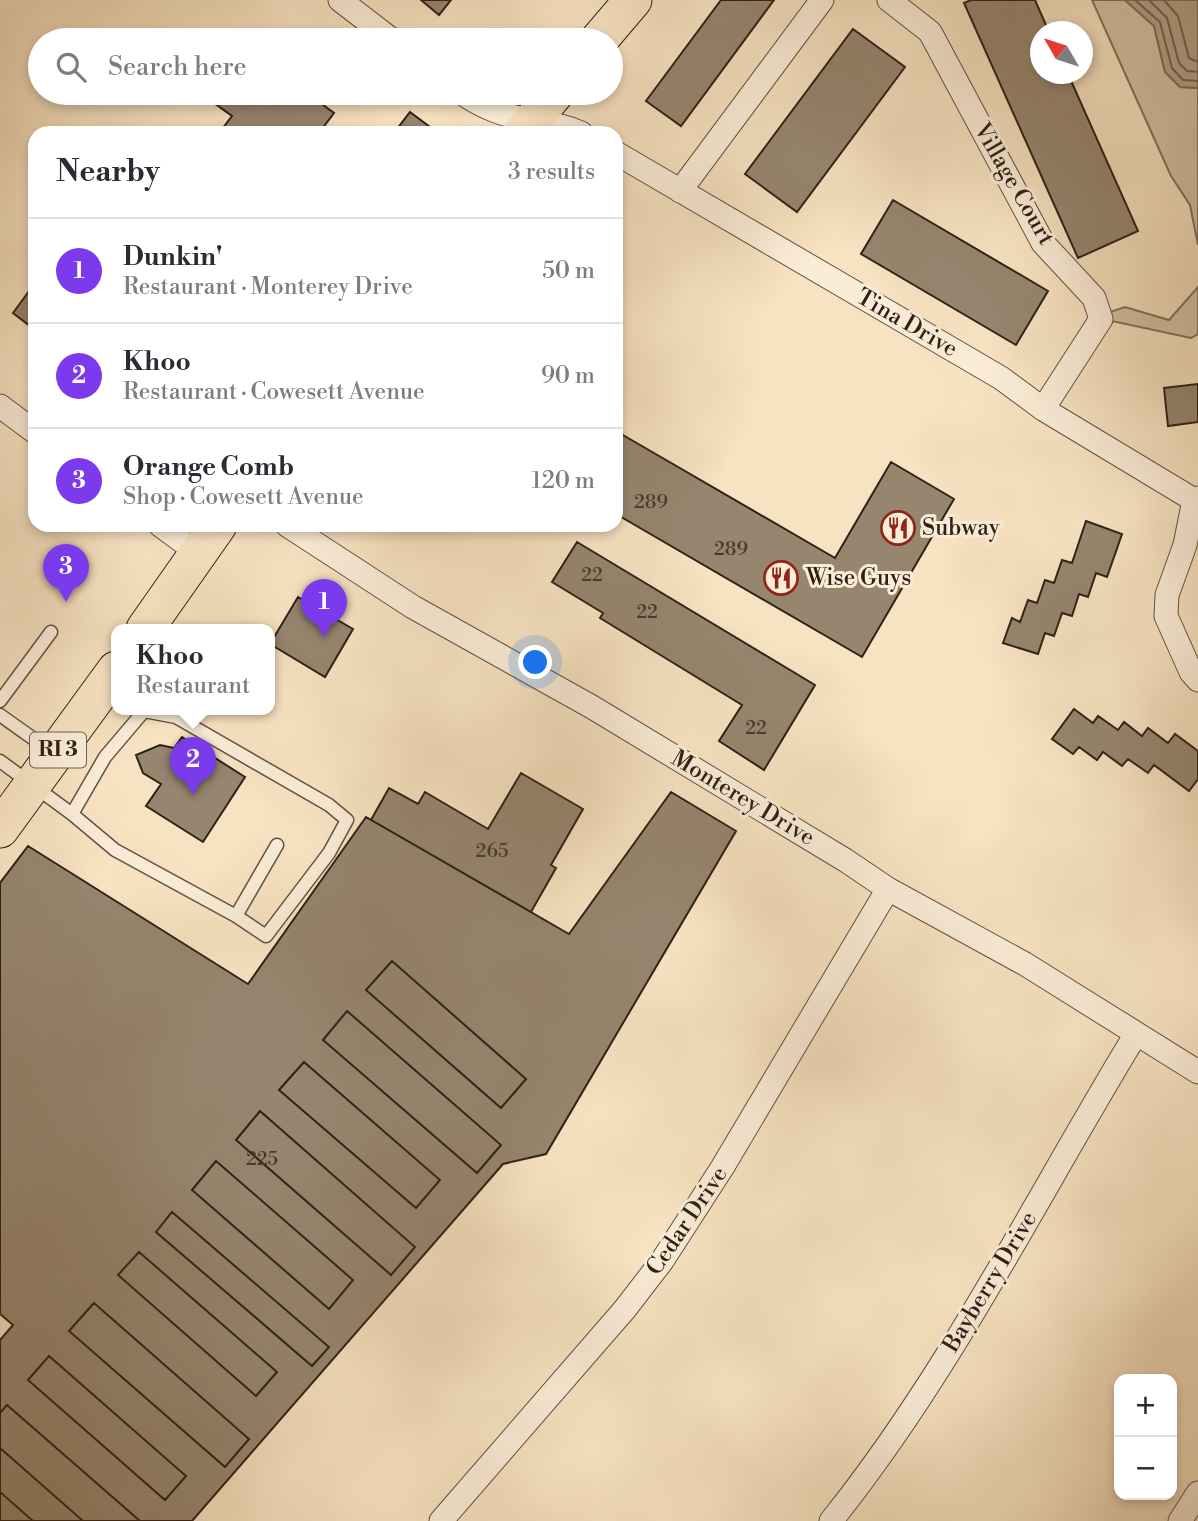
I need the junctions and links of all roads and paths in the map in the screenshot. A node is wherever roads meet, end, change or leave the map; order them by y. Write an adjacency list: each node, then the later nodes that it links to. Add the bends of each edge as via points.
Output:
1 (340, 0): 5 (street)
2 (633, 0): 6 (main road)
3 (822, 0): 14 (street)
4 (899, 3): 16 (street, Village Court, via 930,32 1043,243 1094,298 1101,319)
5 (376, 28)
6 (609, 28)
7 (481, 105): 9 (street)
8 (545, 105): 10 (main road)
9 (525, 126)
10 (528, 126)
11 (542, 126): 12 (street)
12 (560, 126)
13 (623, 157): 14 (street, Tina Drive)
14 (681, 191): 16 (street, Tina Drive, via 1001,378)
15 (0, 406): 17 (street)
16 (1043, 409): 18 (street, Tina Drive)
17 (28, 427)
18 (1196, 499): 25 (street, via 1167,595 1166,616)
19 (184, 532): 21 (street)
20 (298, 532): 36 (street, Monterey Drive, via 413,607 592,707)
21 (208, 539): 22 (main road)
22 (148, 624)
23 (51, 632): 26 (lane)
24 (111, 677): 30 (main road, RI 3)
25 (1198, 680)
26 (0, 701)
27 (0, 715): 30 (lane)
28 (141, 715): 33 (lane, via 105,757)
29 (165, 715): 37 (lane, via 329,805 347,820 329,853 267,936)
30 (55, 754): 32 (main road, RI 3)
31 (0, 761): 32 (lane)
32 (33, 785): 33 (lane); 34 (main road, RI 3)
33 (72, 814): 37 (lane, via 115,850)
34 (0, 829)
35 (277, 845): 37 (lane)
36 (888, 889): 38 (street, Monterey Drive, via 1025,964); 41 (street, Cedar Drive, via 662,1261)
37 (236, 916)
38 (1136, 1034): 39 (street, Monterey Drive); 42 (street, Bayberry Drive, via 906,1420)
39 (1198, 1072)
40 (1198, 1493): 43 (street)
41 (441, 1521)
42 (831, 1521)
43 (1180, 1521)

